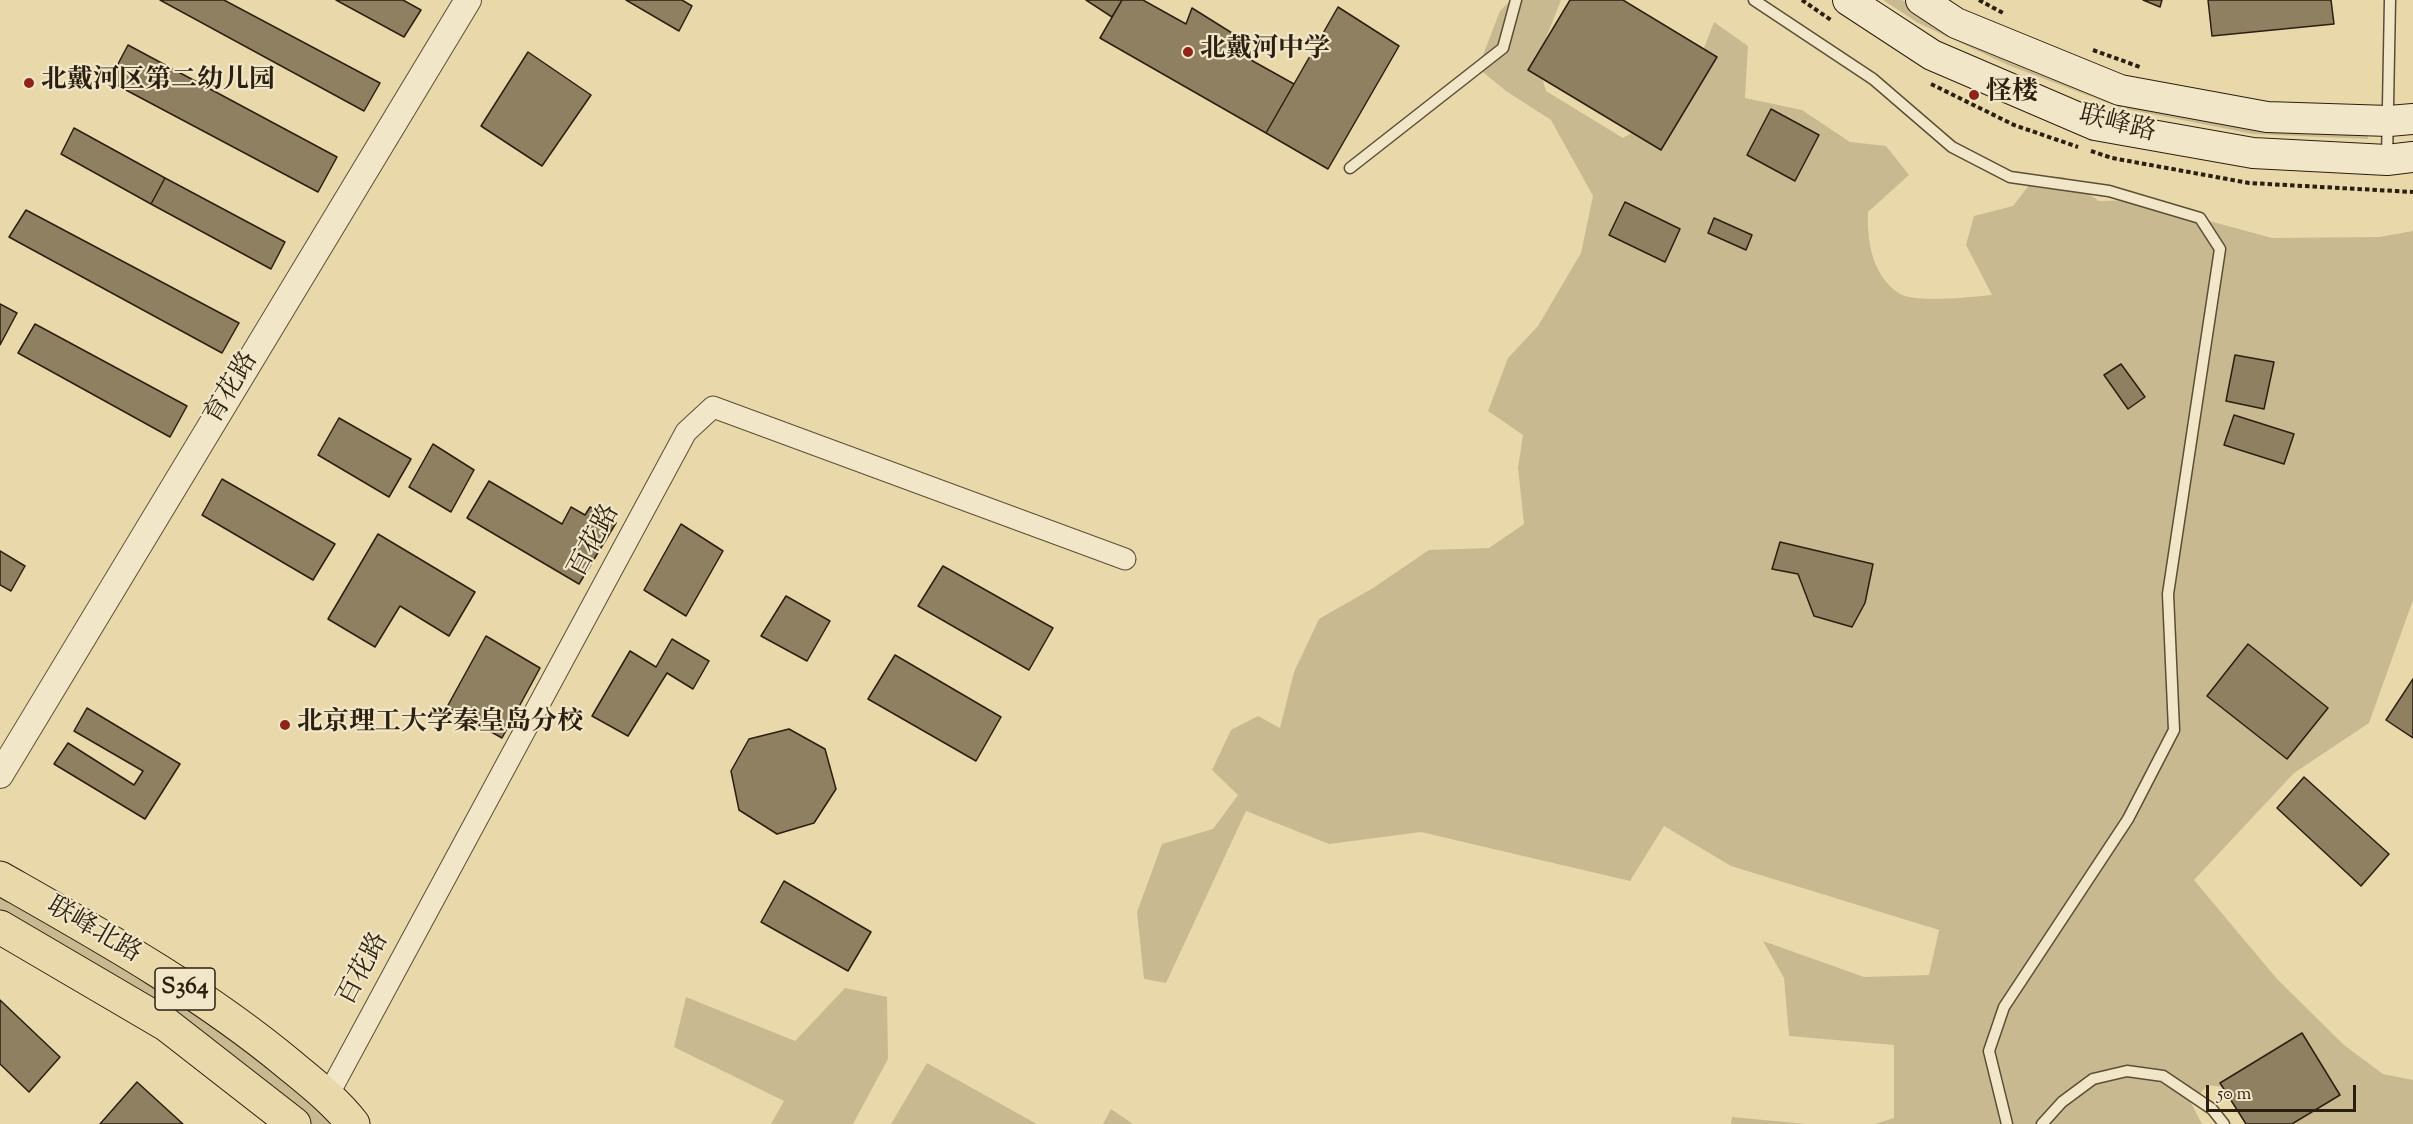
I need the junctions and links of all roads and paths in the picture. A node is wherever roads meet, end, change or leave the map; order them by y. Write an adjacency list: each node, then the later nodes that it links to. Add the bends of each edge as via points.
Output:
1 (1516, 0): 13 (lane, via 1503,48)
2 (1754, 0): 21 (lane, via 1873,79 1952,147 2010,177 2109,191 2200,218 2220,249 2168,594 2174,730 2128,819 2004,1007 1989,1051)
3 (1848, 0): 12 (main road, 联峰路, via 1932,55 2095,125 2253,153)
4 (1921, 0): 11 (main road, 联峰路, via 1956,22 2120,90 2267,117)
5 (1979, 0): 8 (path)
6 (2390, 0): 11 (lane)
7 (464, 1): 15 (street, 育花路)
8 (2005, 15)
9 (2090, 49): 10 (path)
10 (2145, 69)
11 (2401, 120): 12 (lane)
12 (2400, 158)
13 (1350, 168)
14 (1125, 559): 18 (street, 百花路, via 713,407 686,432)
15 (0, 775)
16 (0, 878): 18 (main road, 联峰北路 / S364, via 146,962 256,1036)
17 (0, 927): 19 (main road, 联峰北路 / S364, via 167,1025)
18 (327, 1097): 20 (main road, 联峰北路 / S364)
19 (294, 1124)
20 (352, 1124)
21 (2007, 1124)
22 (2042, 1124): 23 (lane, via 2062,1102 2093,1079 2127,1071 2163,1076 2212,1108)
23 (2224, 1124)

